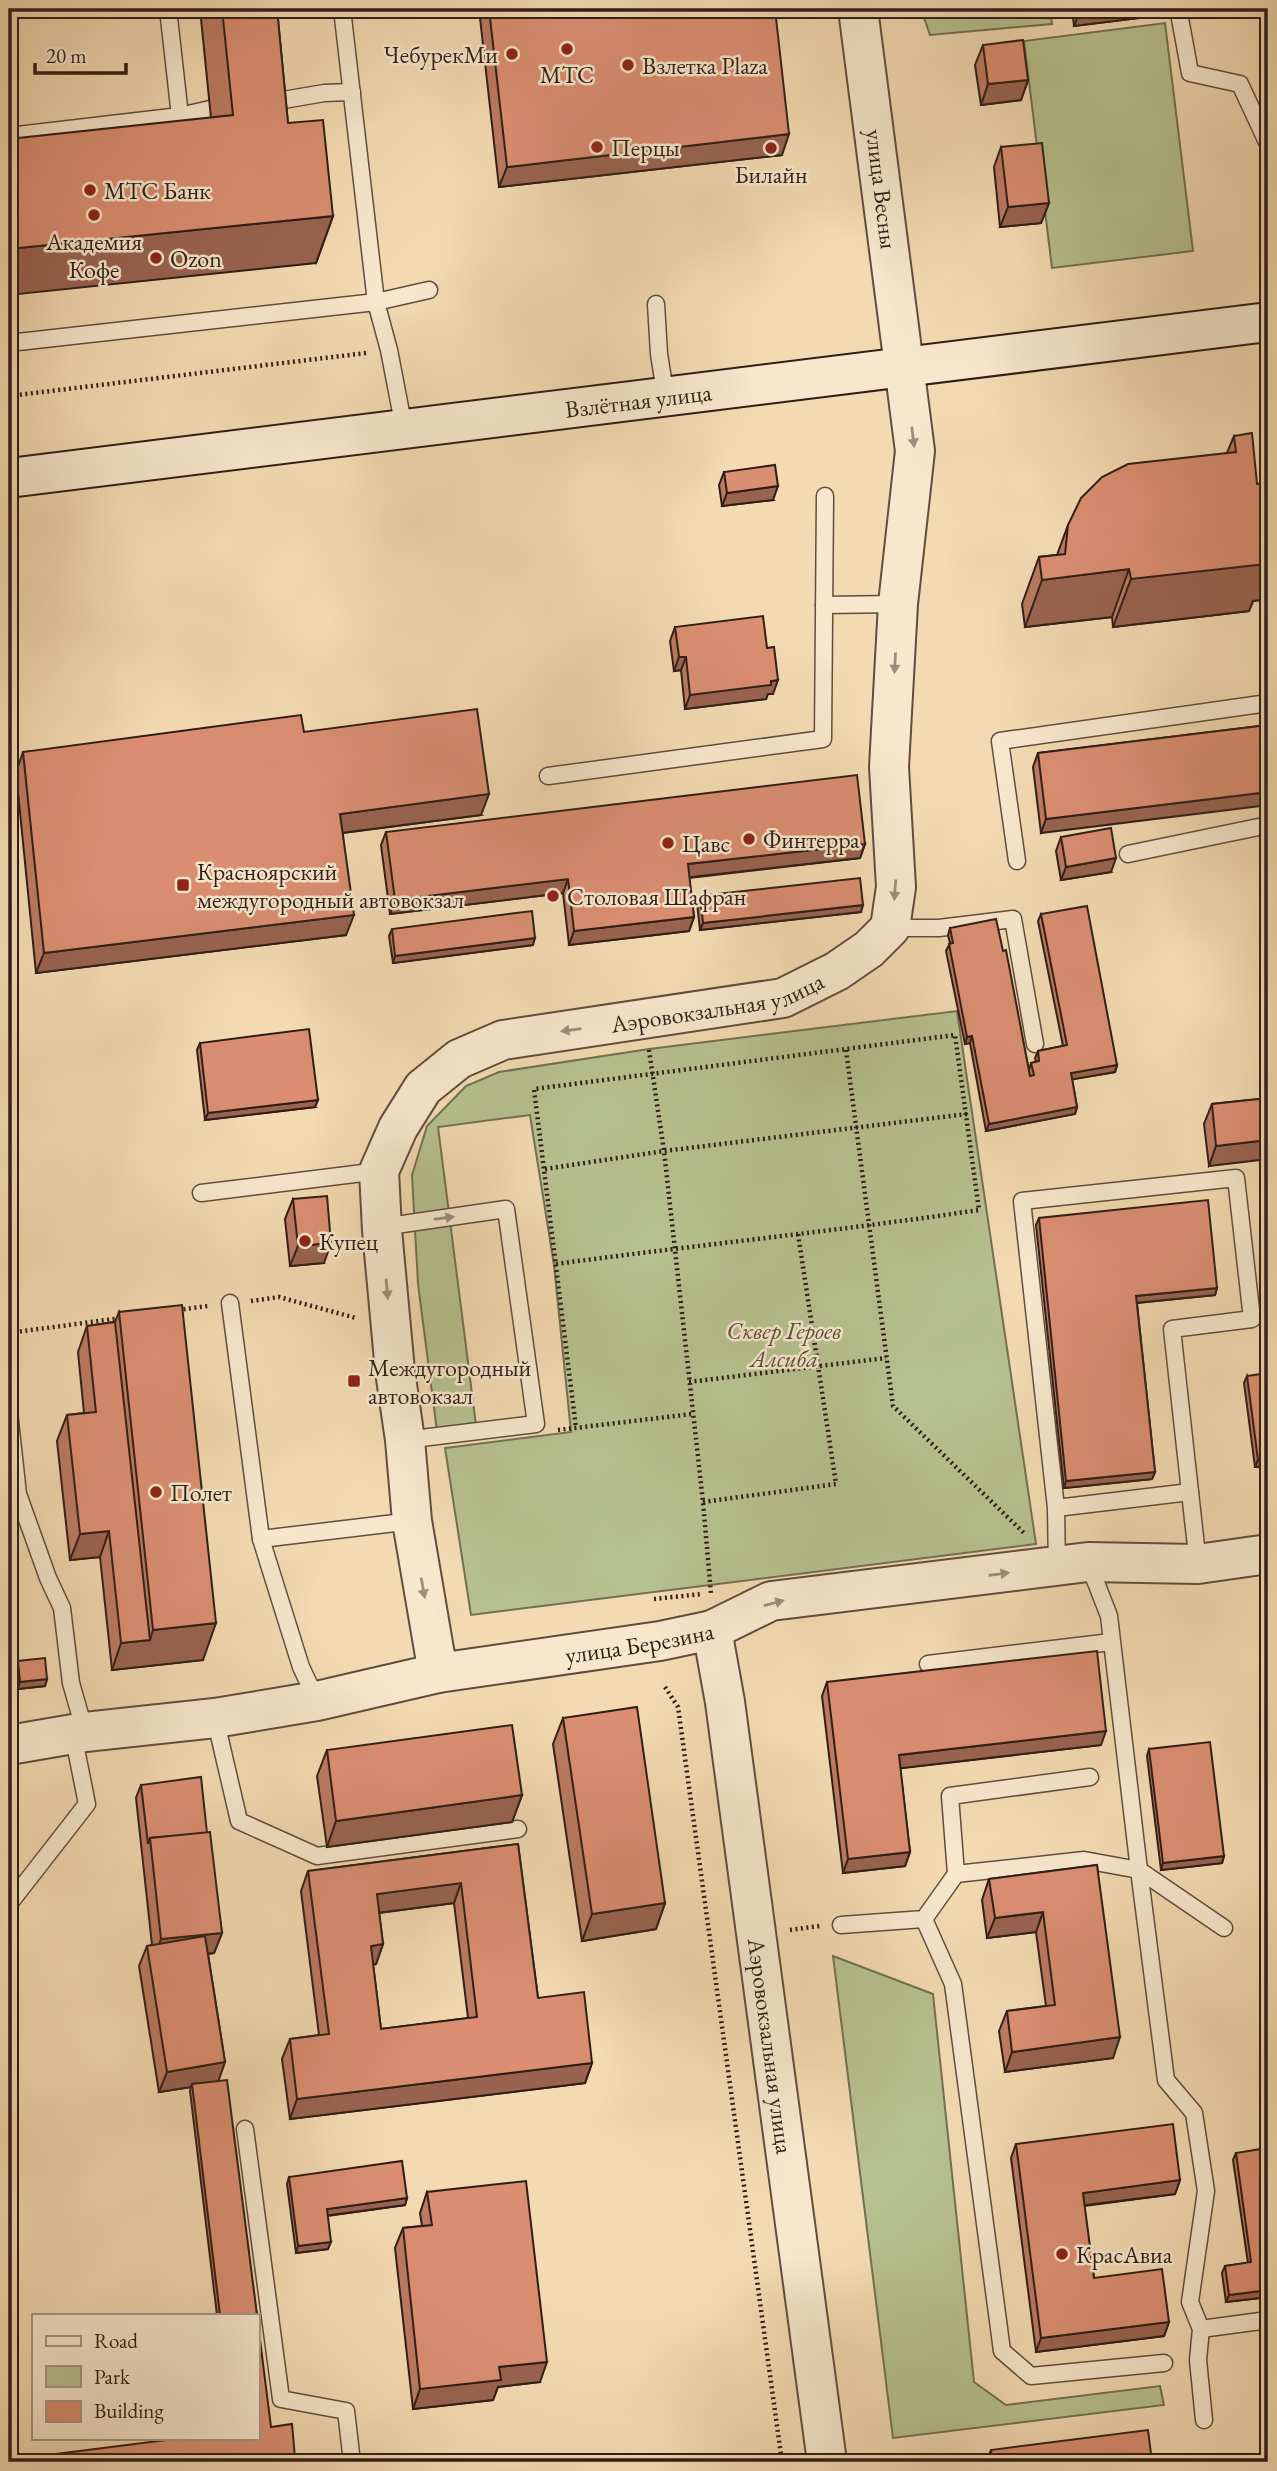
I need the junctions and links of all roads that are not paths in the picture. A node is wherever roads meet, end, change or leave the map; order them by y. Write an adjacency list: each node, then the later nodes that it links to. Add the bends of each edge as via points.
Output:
1 (168, 9): 8 (lane)
2 (342, 9): 5 (lane)
3 (858, 9): 16 (street, улица Весны)
4 (1179, 13): 10 (lane, via 1190,73 1240,84)
5 (352, 92): 6 (lane); 12 (lane)
6 (264, 104)
7 (210, 109): 8 (lane)
8 (180, 116): 9 (lane)
9 (9, 136)
10 (1268, 144)
11 (429, 290): 12 (lane)
12 (376, 302): 15 (lane); 18 (lane)
13 (656, 304): 17 (lane)
14 (1268, 322): 16 (street, Взлётная улица)
15 (9, 343)
16 (905, 369): 17 (street, Взлётная улица); 21 (street, one-way to 21, via 915,451)
17 (666, 398): 18 (street, Взлётная улица)
18 (404, 428): 19 (street, Взлётная улица)
19 (9, 478)
20 (825, 496): 22 (lane)
21 (898, 604): 22 (lane); 28 (street, one-way to 28, via 889,767 896,887)
22 (824, 605): 24 (lane, via 823,738)
23 (1268, 703): 27 (lane, via 1000,741)
24 (548, 776)
25 (1268, 825): 26 (lane)
26 (1128, 854)
27 (1017, 861)
28 (890, 928): 29 (lane, via 939,928 1013,919); 30 (street, Аэровокзальная улица, one-way to 30, via 837,971 783,998 503,1040 459,1059 424,1088 398,1128)
29 (1035, 1044)
30 (379, 1171): 31 (lane); 32 (street, Аэровокзальная улица)
31 (201, 1193)
32 (382, 1227): 35 (street, Аэровокзальная улица, one-way to 35, via 394,1371); 35 (lane, one-way to 35, via 506,1209 536,1424)
33 (230, 1303): 39 (lane)
34 (9, 1412): 49 (lane, via 18,1494 62,1608)
35 (405, 1440): 38 (street, Аэровокзальная улица)
36 (1189, 1492): 37 (lane); 37 (lane, via 1172,1329 1252,1319 1236,1178 1022,1201); 42 (lane)
37 (1056, 1508): 41 (lane)
38 (412, 1521): 39 (lane); 46 (street, Аэровокзальная улица, one-way to 46)
39 (261, 1539): 47 (lane, via 301,1667)
40 (1268, 1554): 42 (street, улица Березина)
41 (1059, 1557): 42 (street, улица Березина); 43 (street, улица Березина, one-way to 41, via 771,1601); 44 (lane, via 1108,1616)
42 (1198, 1564)
43 (712, 1630): 46 (street, улица Березина); 65 (street, Аэровокзальная улица)
44 (1111, 1642): 45 (lane); 53 (lane)
45 (928, 1664)
46 (438, 1674): 47 (street, улица Березина)
47 (317, 1701): 48 (street, улица Березина)
48 (215, 1718): 49 (street, улица Березина); 52 (lane, via 239,1821 317,1856)
49 (79, 1733): 50 (street, улица Березина); 55 (lane, via 87,1804)
50 (9, 1745)
51 (1090, 1777): 54 (lane, via 950,1796)
52 (518, 1829)
53 (1139, 1870): 54 (lane, via 1084,1860); 58 (lane); 61 (lane, via 1166,2080 1194,2113 1206,2191 1190,2302)
54 (956, 1874): 56 (lane)
55 (9, 1904)
56 (924, 1919): 57 (lane); 62 (lane, via 953,1984 1002,2351 1031,2376)
57 (841, 1925)
58 (1224, 1928)
59 (245, 2129): 64 (lane, via 281,2399 346,2411)
60 (1268, 2320): 61 (lane)
61 (1201, 2329): 63 (lane, via 1198,2360)
62 (1164, 2363)
63 (1204, 2420)
64 (352, 2462)
65 (827, 2462)

